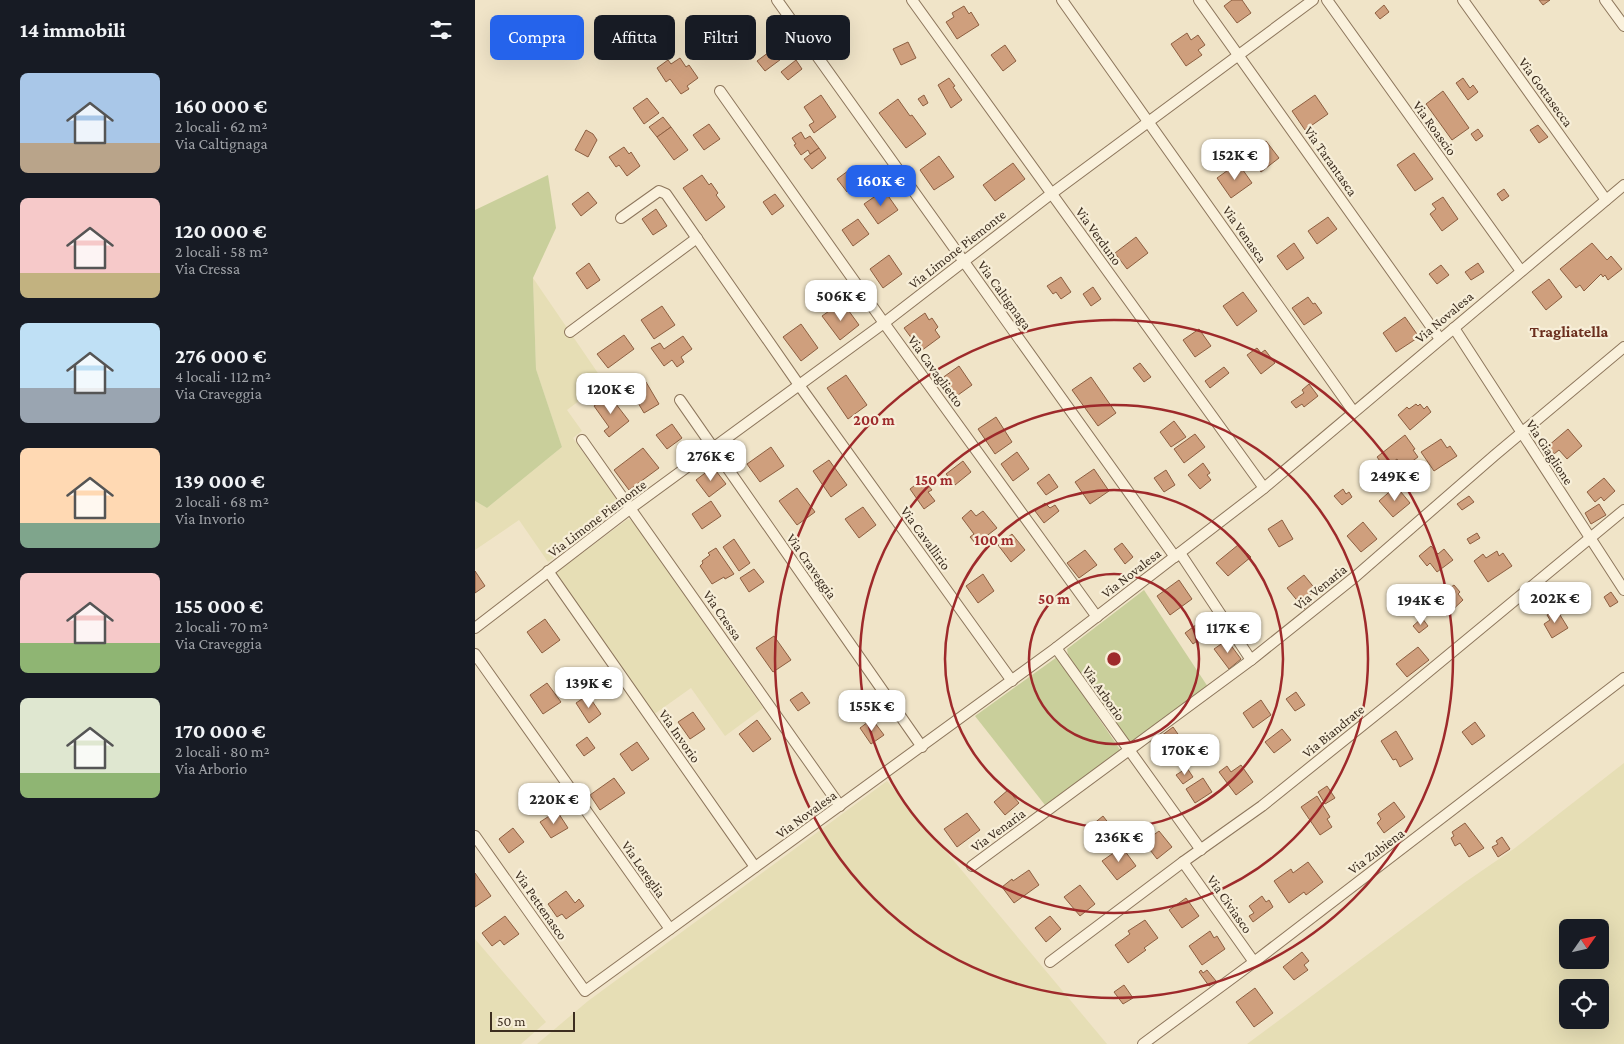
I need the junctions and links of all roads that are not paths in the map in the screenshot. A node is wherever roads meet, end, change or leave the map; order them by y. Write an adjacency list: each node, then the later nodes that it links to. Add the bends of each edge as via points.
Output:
1 (777, 0): 18 (street, Via Caltignaga)
2 (912, 0): 14 (street, Via Verduno)
3 (1062, 0): 12 (street, Via Venasca)
4 (1199, 0): 10 (street, Via Tarantasca)
5 (1313, 0): 10 (street, Via Limone Piemonte)
6 (1327, 0): 19 (street, Via Roascio)
7 (1463, 0): 15 (street, Via Gottasecca)
8 (1605, 0): 9 (street)
9 (1624, 26)
10 (1239, 56): 12 (street, Via Limone Piemonte); 23 (street, Via Tarantasca)
11 (720, 91): 20 (street, Via Cavaglietto)
12 (1149, 122): 14 (street, Via Limone Piemonte); 27 (street, Via Venasca)
13 (1624, 185): 15 (street, Via Novalesa)
14 (1051, 194): 18 (street, Via Limone Piemonte); 31 (street, Via Verduno)
15 (1606, 200): 19 (street, Via Novalesa)
16 (621, 218): 17 (street, Via Cavallirio, via 659,191 666,194)
17 (697, 238): 22 (street); 25 (street, Via Cavallirio)
18 (964, 262): 20 (street, Via Limone Piemonte); 35 (street, Via Caltignaga)
19 (1521, 272): 21 (street, Via Novalesa)
20 (884, 323): 25 (street, Via Limone Piemonte); 38 (street, Via Cavaglietto)
21 (1454, 328): 23 (street, Via Novalesa); 28 (street, Via Giaglione)
22 (570, 332)
23 (1440, 339): 27 (street, Via Novalesa)
24 (1624, 347): 28 (street, Via Venaria)
25 (799, 385): 30 (street, Via Limone Piemonte); 44 (street, Via Cavallirio)
26 (680, 400): 30 (street, Via Craveggia)
27 (1353, 412): 31 (street, Via Novalesa)
28 (1521, 433): 34 (street, Via Giaglione); 42 (street, Via Venaria, via 1356,576)
29 (582, 440): 32 (street, Via Cressa)
30 (714, 449): 32 (street, Via Limone Piemonte); 45 (street, Via Craveggia)
31 (1264, 488): 35 (street, Via Novalesa)
32 (631, 508): 36 (street, Via Limone Piemonte); 47 (street, Via Cressa)
33 (1624, 510): 34 (street, Via Biandrate)
34 (1590, 538): 37 (street, Via Giaglione); 49 (street, Via Biandrate, via 1377,714)
35 (1178, 555): 38 (street, Via Novalesa); 42 (street, Via Caltignaga)
36 (548, 571): 39 (street, Via Limone Piemonte); 52 (street, Via Invorio)
37 (1624, 590)
38 (1097, 617): 40 (street, Via Novalesa)
39 (475, 628)
40 (1056, 648): 44 (street, Via Novalesa); 46 (street, Via Arborio)
41 (475, 654): 53 (street, Via Loreglia)
42 (1251, 660): 46 (street, Via Venaria)
43 (1624, 678): 55 (street, Via Zubiena)
44 (1011, 681): 45 (street, Via Novalesa)
45 (922, 747): 47 (street, Via Novalesa)
46 (1129, 751): 49 (street, Via Arborio); 51 (street, Via Venaria)
47 (840, 806): 52 (street, Via Novalesa)
48 (475, 836): 56 (street, Via Pettenasco)
49 (1201, 850): 50 (street, Via Biandrate)
50 (1183, 862): 54 (street, Via Biandrate); 55 (street, Via Civiasco)
51 (972, 866)
52 (755, 867): 53 (street, Via Novalesa)
53 (670, 929): 56 (street, Via Novalesa)
54 (1050, 962)
55 (1254, 962): 57 (street, Via Zubiena)
56 (585, 991)
57 (1143, 1044)

